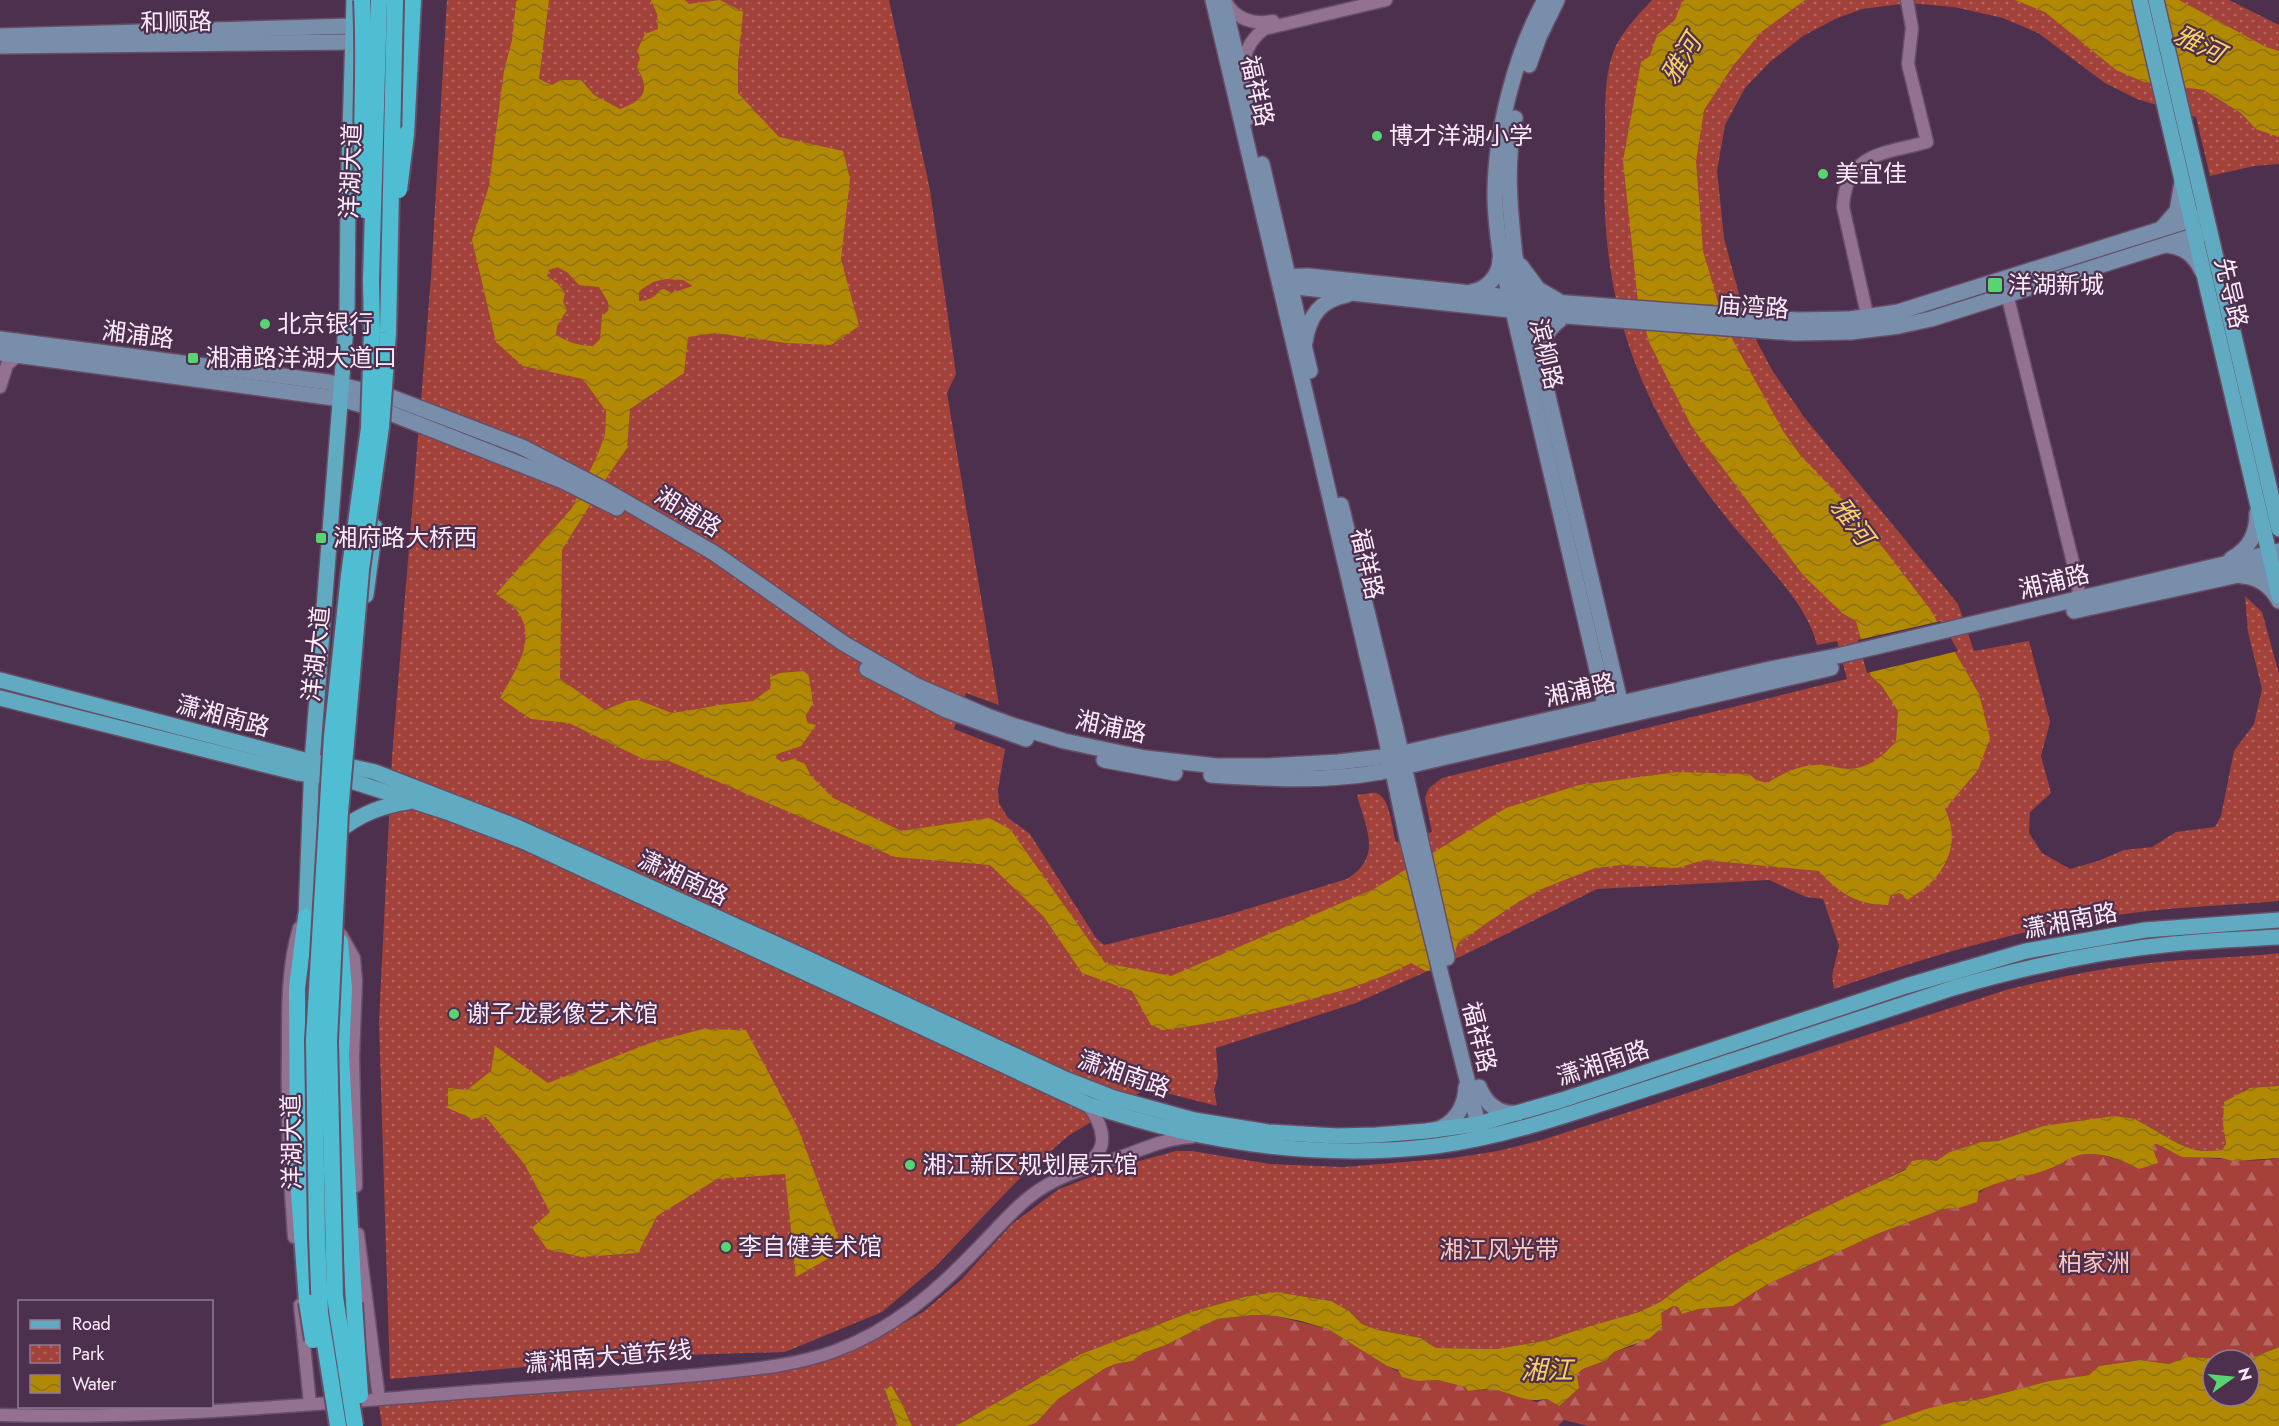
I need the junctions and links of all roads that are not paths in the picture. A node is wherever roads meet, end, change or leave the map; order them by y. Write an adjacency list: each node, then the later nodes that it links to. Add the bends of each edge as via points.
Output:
1 (354, 0): 19 (main road, 洋湖大道)
2 (362, 0): 36 (highway, bridge, via 362,183)
3 (379, 0): 36 (highway, 洋湖大道, bridge)
4 (395, 0): 38 (highway, 洋湖大道, bridge)
5 (402, 0): 54 (main road)
6 (413, 0): 38 (highway, bridge, via 406,134 393,224)
7 (1213, 0): 37 (main road, 福祥路)
8 (1224, 0): 9 (street, via 1238,16 1260,23); 24 (main road, 福祥路)
9 (1365, 0)
10 (1386, 0): 24 (street, via 1264,29 1246,50)
11 (1536, 0): 18 (street)
12 (1545, 0): 18 (main road, 滨柳路)
13 (1557, 0): 32 (main road, 滨柳路, via 1530,61 1513,126)
14 (1902, 0): 22 (street)
15 (1907, 0): 22 (street, via 1912,28)
16 (2140, 0): 25 (main road, 先导路)
17 (2156, 0): 25 (main road, 先导路)
18 (1536, 19): 32 (main road, 滨柳路, via 1513,82 1498,157 1495,194)
19 (352, 26): 20 (main road, 和顺路); 21 (main road, 洋湖大道)
20 (0, 36)
21 (352, 42): 23 (main road, 和顺路); 53 (main road, 洋湖大道)
22 (1908, 42): 45 (street, via 1908,64 1927,142 1861,162 1844,195)
23 (0, 46)
24 (1243, 82): 30 (main road, 福祥路)
25 (2176, 122): 26 (main road, 先导路); 27 (main road, 先导路)
26 (2182, 182): 27 (main road, 先导路); 28 (main road, via 2177,211)
27 (2198, 217): 28 (main road, 庙湾路); 29 (main road, 先导路)
28 (2162, 228): 34 (main road, 庙湾路)
29 (2202, 233): 31 (main road, 庙湾路); 33 (main road, 先导路); 59 (main road, 先导路)
30 (1280, 240): 35 (main road, via 1295,262); 37 (main road, 福祥路)
31 (2166, 245): 33 (main road, via 2192,254); 40 (main road, 庙湾路)
32 (1507, 252): 41 (main road, via 1492,280); 42 (main road, 滨柳路); 43 (main road, 滨柳路); 44 (main road, via 1538,289)
33 (2203, 272): 58 (main road, 先导路)
34 (2006, 278): 40 (street); 45 (main road, 庙湾路)
35 (1332, 279): 37 (main road, 庙湾路); 41 (main road, 庙湾路)
36 (371, 280): 102 (highway, 洋湖大道, bridge, via 369,428 348,575 332,736 314,1040 320,1313)
37 (1284, 282): 39 (main road, 庙湾路); 47 (main road, 福祥路); 76 (main road, 福祥路)
38 (389, 289): 103 (highway, 洋湖大道, bridge, via 381,428 361,570 340,812 329,1041 335,1297)
39 (1361, 294): 41 (main road, 庙湾路); 47 (main road, via 1339,296 1318,308 1311,318)
40 (2010, 295): 45 (main road, 庙湾路, via 1931,319); 64 (street, via 2083,581); 66 (street, via 2079,587)
41 (1469, 299): 42 (main road, 庙湾路); 48 (main road, via 1499,315)
42 (1511, 304): 43 (main road, 庙湾路); 48 (main road, 滨柳路)
43 (1527, 306): 44 (main road, 庙湾路); 51 (main road, 滨柳路)
44 (1566, 309): 45 (main road, 庙湾路, bridge); 51 (main road, via 1548,330)
45 (1862, 324)
46 (0, 339): 53 (main road, 湘浦路)
47 (1305, 348): 76 (main road, 福祥路)
48 (1522, 350): 70 (main road, 滨柳路)
49 (0, 353): 50 (main road, 湘浦路)
50 (18, 355): 52 (street, via 7,365); 53 (main road, 湘浦路)
51 (1540, 363): 70 (main road, 滨柳路)
52 (0, 387)
53 (342, 392): 54 (main road, 湘浦路); 55 (main road, 湘浦路); 80 (main road, 洋湖大道)
54 (391, 397): 55 (main road); 56 (main road, 湘浦路, via 522,447)
55 (390, 413): 56 (main road, 湘浦路); 81 (main road)
56 (570, 479): 57 (main road, 湘浦路)
57 (603, 495): 78 (main road, 湘浦路, via 714,553 862,655 917,686 987,716 1064,741 1179,763 1267,766); 82 (main road, 湘浦路, via 720,568 887,681 1003,733 1067,752 1175,773 1274,779)
58 (2257, 501): 61 (main road, 先导路); 62 (main road, via 2253,540)
59 (2277, 515): 60 (main road, 先导路)
60 (2279, 529)
61 (2275, 559): 62 (main road, 湘浦路); 63 (main road, 湘浦路); 65 (main road, 先导路)
62 (2221, 564): 64 (main road, 湘浦路)
63 (2233, 576): 67 (main road, via 2256,578); 68 (main road, 湘浦路)
64 (2095, 595): 66 (main road, 湘浦路)
65 (2279, 596)
66 (2074, 601): 68 (main road, 湘浦路)
67 (2279, 601)
68 (1974, 629): 69 (main road, 湘浦路)
69 (1838, 661): 72 (main road, 湘浦路, via 1770,669); 74 (main road, 湘浦路)
70 (1604, 670): 72 (main road, via 1633,691); 74 (main road, 滨柳路); 75 (main road, via 1590,699 1578,711)
71 (0, 680): 80 (main road, 潇湘南路)
72 (1659, 695): 74 (main road, 湘浦路)
73 (0, 698): 80 (main road, 潇湘南路)
74 (1614, 712): 75 (main road, 湘浦路); 77 (main road, 湘浦路)
75 (1563, 717): 77 (main road, 湘浦路)
76 (1388, 722): 77 (main road, via 1409,740); 78 (main road, via 1378,748); 79 (main road, 福祥路)
77 (1439, 753): 79 (main road, 湘浦路); 84 (main road, via 1416,780)
78 (1358, 760): 79 (main road, 湘浦路)
79 (1397, 762): 82 (main road, 湘浦路); 84 (main road, 福祥路)
80 (312, 769): 81 (main road, 潇湘南路); 86 (main road, 洋湖大道)
81 (345, 772): 83 (main road, 潇湘南路); 85 (main road); 96 (main road, 潇湘南路, via 375,772 517,827 1114,1098 1194,1120 1268,1132 1337,1136)
82 (1352, 777): 84 (main road, via 1385,783)
83 (413, 802): 85 (main road, via 387,805); 93 (main road, 潇湘南路, via 525,842)
84 (1407, 809): 90 (main road, 福祥路)
85 (344, 827): 88 (main road)
86 (306, 917): 99 (street, via 299,928 289,972 288,1077 291,1200); 101 (highway, bridge, via 297,988 298,1180 307,1302)
87 (2279, 920): 94 (main road, 潇湘南路, via 2145,930 2016,954)
88 (340, 934): 98 (street, via 354,958 356,981 353,1057 357,1218); 104 (highway, bridge, via 344,988 341,1056)
89 (2279, 937): 95 (main road, 潇湘南路, via 2172,944 2010,972 1554,1119)
90 (1445, 973): 91 (main road, 福祥路); 92 (main road, 福祥路)
91 (1464, 1069): 95 (main road, 福祥路); 96 (main road, via 1466,1094 1458,1113 1446,1125)
92 (1479, 1087): 94 (main road, via 1494,1108); 95 (main road, 福祥路)
93 (1088, 1104): 97 (main road, 潇湘南路, via 1161,1128); 98 (street, 潇湘南大道东线, via 1102,1130 1101,1148 1095,1157 1034,1189 928,1293 888,1321 851,1340 796,1358 734,1367)
94 (1521, 1112): 95 (main road, 潇湘南路)
95 (1484, 1130): 96 (main road, 潇湘南路); 97 (main road, 潇湘南路, via 1435,1146 1333,1151)
96 (1431, 1131)
97 (1203, 1136): 98 (street, 潇湘南大道东线, via 1160,1141 1054,1181 1025,1200 915,1307 869,1336 834,1351 792,1363 724,1372)
98 (379, 1397): 99 (street, 潇湘南大道东线)
99 (310, 1402): 100 (street, 潇湘南大道东线, via 186,1414 69,1417)
100 (0, 1413)
101 (327, 1426)
102 (338, 1426)
103 (355, 1426)
104 (362, 1426)

